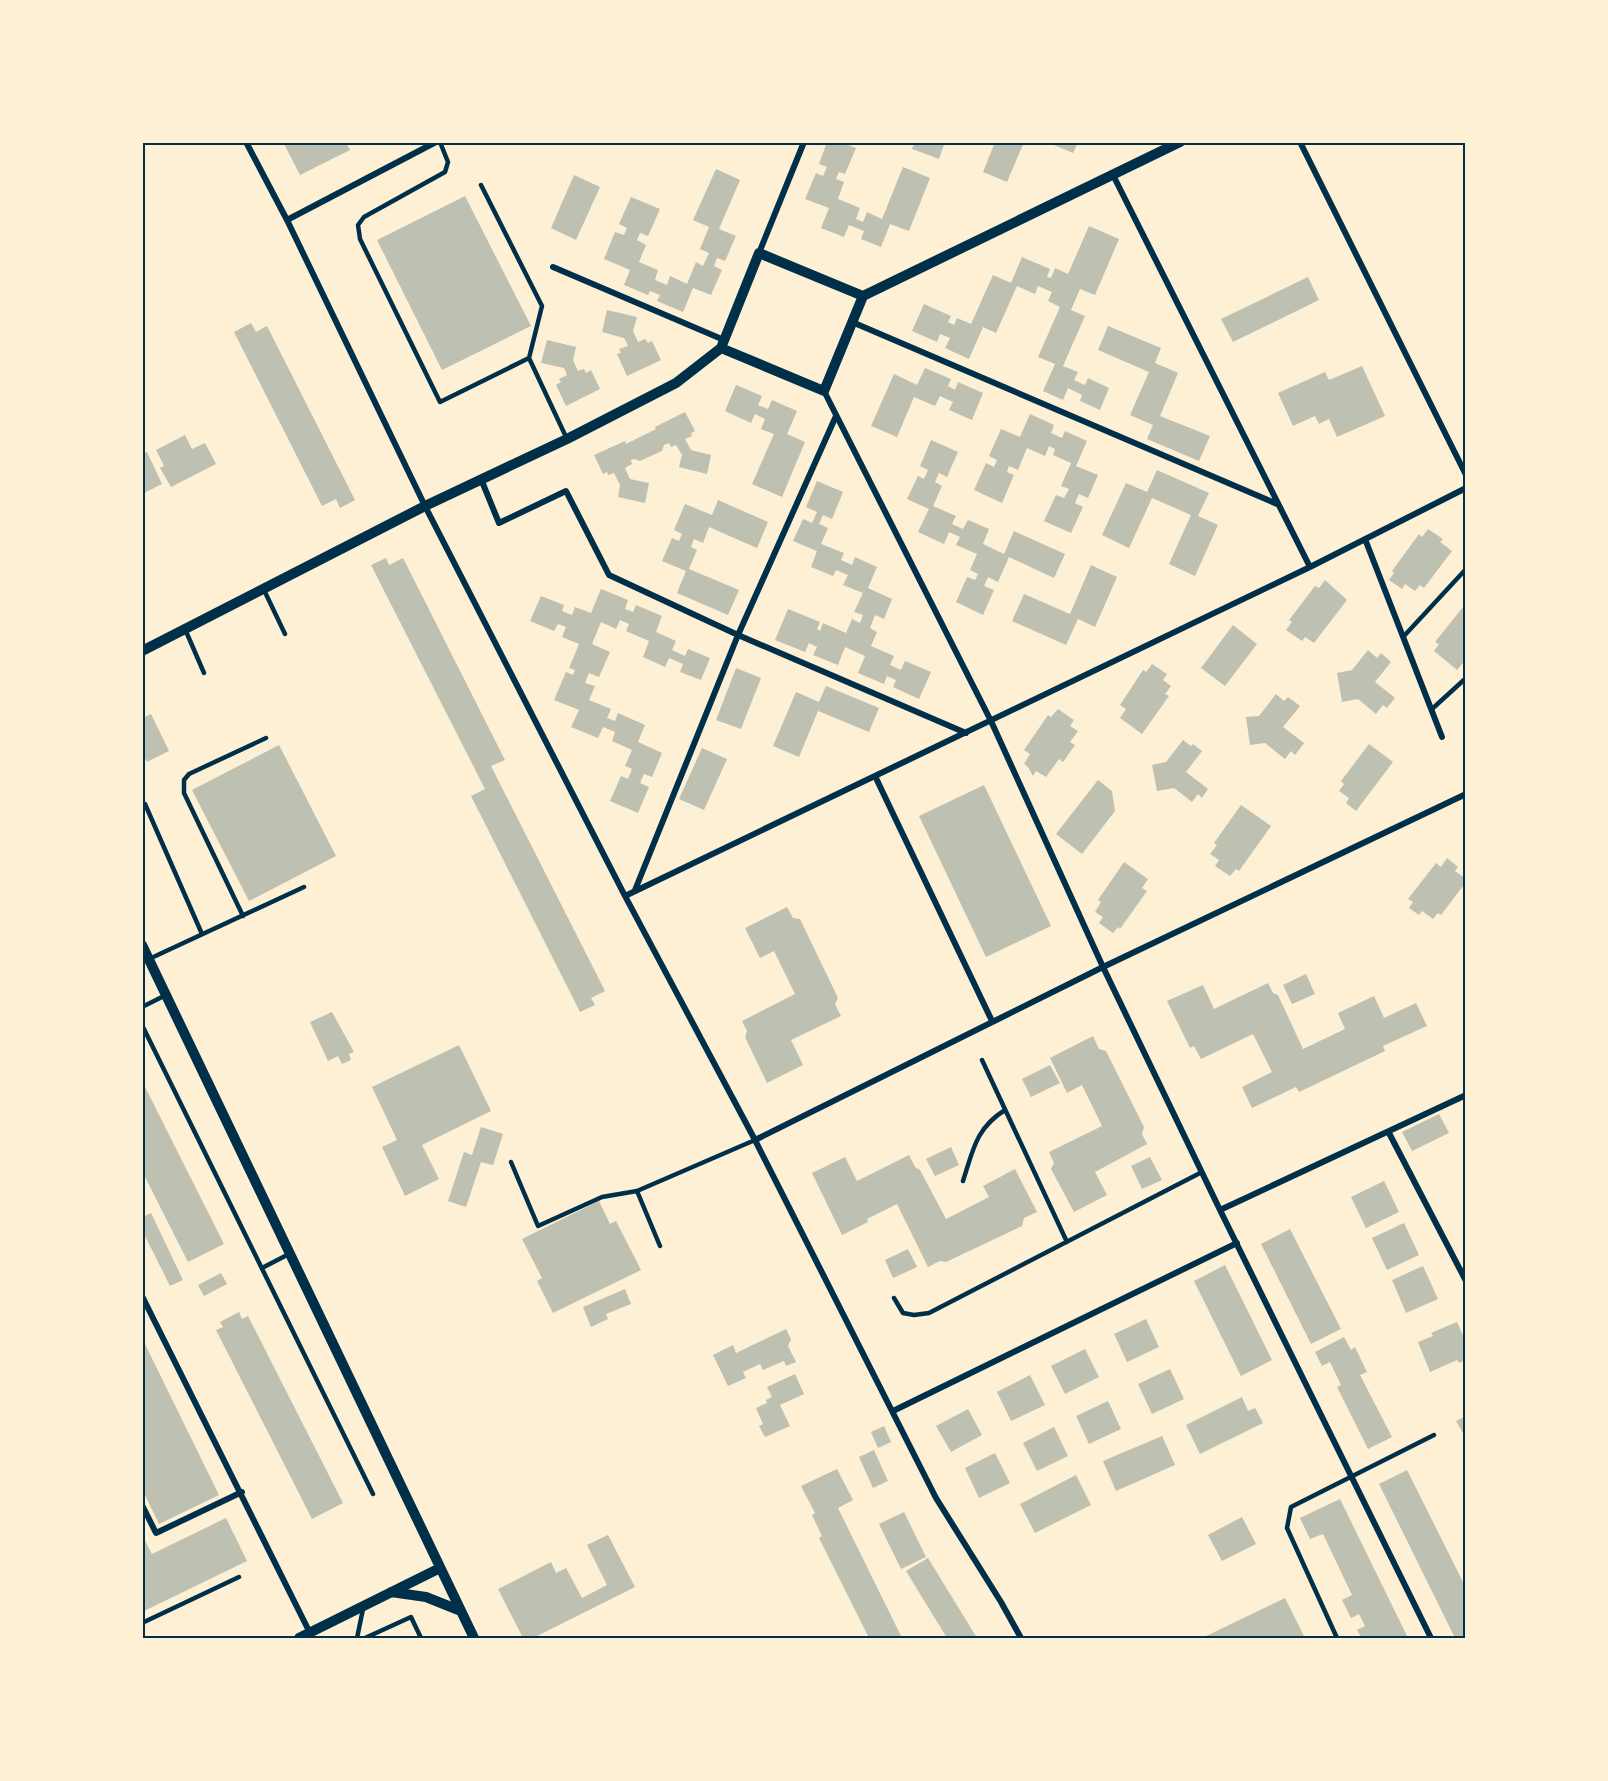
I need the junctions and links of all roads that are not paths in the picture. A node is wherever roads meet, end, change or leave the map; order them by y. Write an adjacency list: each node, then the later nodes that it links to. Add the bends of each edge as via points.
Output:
1 (246, 142): 9 (street)
2 (436, 142): 9 (street)
3 (440, 142): 15 (lane, via 448,162 445,171 364,216 358,225 360,239 440,402)
4 (804, 142): 10 (street)
5 (1180, 142): 7 (street)
6 (1300, 142): 19 (street)
7 (1113, 175): 12 (street); 22 (street)
8 (481, 185): 15 (lane, via 542,306)
9 (287, 220): 23 (street)
10 (759, 254): 12 (street); 14 (street)
11 (553, 267): 14 (street)
12 (863, 296): 13 (street)
13 (852, 322): 16 (street); 22 (street)
14 (723, 344): 16 (street); 18 (street, via 698,367 659,393)
15 (529, 358): 18 (lane)
16 (824, 391): 17 (street)
17 (836, 417): 30 (street); 36 (street)
18 (567, 439): 20 (street)
19 (1466, 476)
20 (481, 479): 23 (street); 30 (street, via 499,523 566,491 609,575)
21 (1466, 488): 24 (street)
22 (1277, 504): 25 (street)
23 (425, 506): 27 (street); 45 (street)
24 (1365, 539): 25 (street); 31 (street)
25 (1310, 567): 36 (street)
26 (1466, 569): 31 (lane)
27 (264, 589): 28 (street); 29 (lane)
28 (185, 629): 32 (street); 33 (lane)
29 (285, 634)
30 (738, 635): 37 (street); 44 (street)
31 (1404, 636): 35 (street)
32 (142, 651)
33 (204, 673)
34 (1466, 678): 35 (lane)
35 (1432, 710): 38 (street)
36 (991, 721): 37 (street); 50 (street)
37 (966, 733): 40 (street)
38 (1442, 737)
39 (266, 738): 46 (lane, via 189,774 184,780 184,794)
40 (875, 776): 44 (street); 53 (street)
41 (1466, 794): 50 (street)
42 (145, 804): 47 (lane)
43 (304, 887): 46 (lane)
44 (635, 890): 45 (street)
45 (625, 896): 59 (street)
46 (243, 916): 47 (lane)
47 (202, 934): 49 (lane)
48 (142, 945): 49 (street)
49 (149, 959): 51 (street)
50 (1103, 967): 53 (street); 61 (street)
51 (166, 995): 52 (lane); 68 (street)
52 (142, 1007)
53 (992, 1021): 59 (street)
54 (142, 1025): 69 (lane)
55 (982, 1060): 57 (lane)
56 (1466, 1095): 58 (street)
57 (1005, 1110): 62 (lane, via 977,1137); 65 (lane)
58 (1389, 1133): 64 (street); 70 (street)
59 (755, 1140): 63 (lane); 73 (street)
60 (511, 1162): 63 (lane, via 538,1226 602,1197)
61 (1202, 1172): 64 (street); 65 (lane)
62 (963, 1181)
63 (637, 1191): 67 (lane)
64 (1220, 1210): 66 (street)
65 (1067, 1242): 72 (lane, via 929,1313 903,1313)
66 (1237, 1243): 73 (street); 75 (street)
67 (660, 1246)
68 (290, 1254): 69 (lane); 79 (street)
69 (262, 1268): 77 (lane)
70 (1466, 1281)
71 (142, 1296): 76 (street)
72 (894, 1298)
73 (893, 1411): 92 (street, via 936,1498)
74 (1434, 1435): 75 (lane)
75 (1351, 1477): 93 (lane, via 1291,1507 1287,1528); 94 (street)
76 (242, 1492): 78 (street, via 156,1533); 85 (street)
77 (373, 1494)
78 (142, 1505)
79 (440, 1568): 81 (street); 83 (street)
80 (239, 1577): 84 (lane)
81 (391, 1592): 82 (street); 83 (street, via 426,1597)
82 (364, 1606): 85 (street); 88 (lane)
83 (461, 1611): 91 (street)
84 (142, 1623)
85 (310, 1633): 87 (street)
86 (374, 1637): 89 (lane); 90 (lane, via 411,1617)
87 (299, 1638)
88 (357, 1638)
89 (365, 1638)
90 (421, 1638)
91 (474, 1638)
92 (1021, 1638)
93 (1337, 1638)
94 (1431, 1638)

